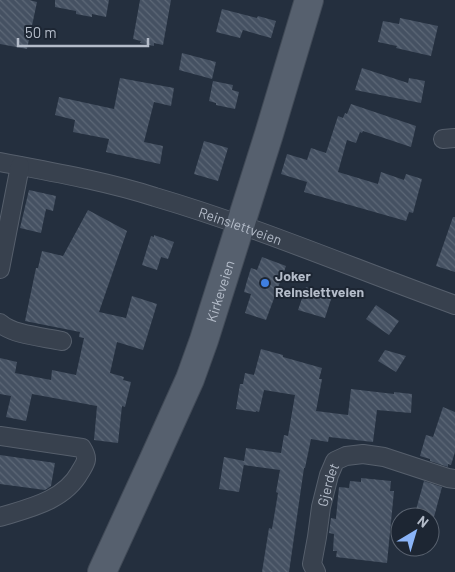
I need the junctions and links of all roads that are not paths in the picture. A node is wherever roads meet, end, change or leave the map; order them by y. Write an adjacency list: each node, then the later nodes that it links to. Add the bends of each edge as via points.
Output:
1 (308, 0): 4 (main road, Kirkeveien)
2 (0, 162): 3 (street, Reinslettveien)
3 (20, 166): 4 (street, Reinslettveien, via 116,186); 5 (street)
4 (240, 225): 6 (street, Reinslettveien); 12 (main road, Kirkeveien, via 190,379)
5 (0, 269)
6 (455, 304)
7 (0, 323): 8 (street, via 15,332)
8 (62, 341)
9 (0, 436): 11 (street, via 82,448 87,455 76,481 64,491 51,500)
10 (455, 479): 13 (street, Gjerdet, via 384,457 364,454 335,461 321,507 312,564)
11 (0, 518)
12 (102, 572)
13 (316, 572)

